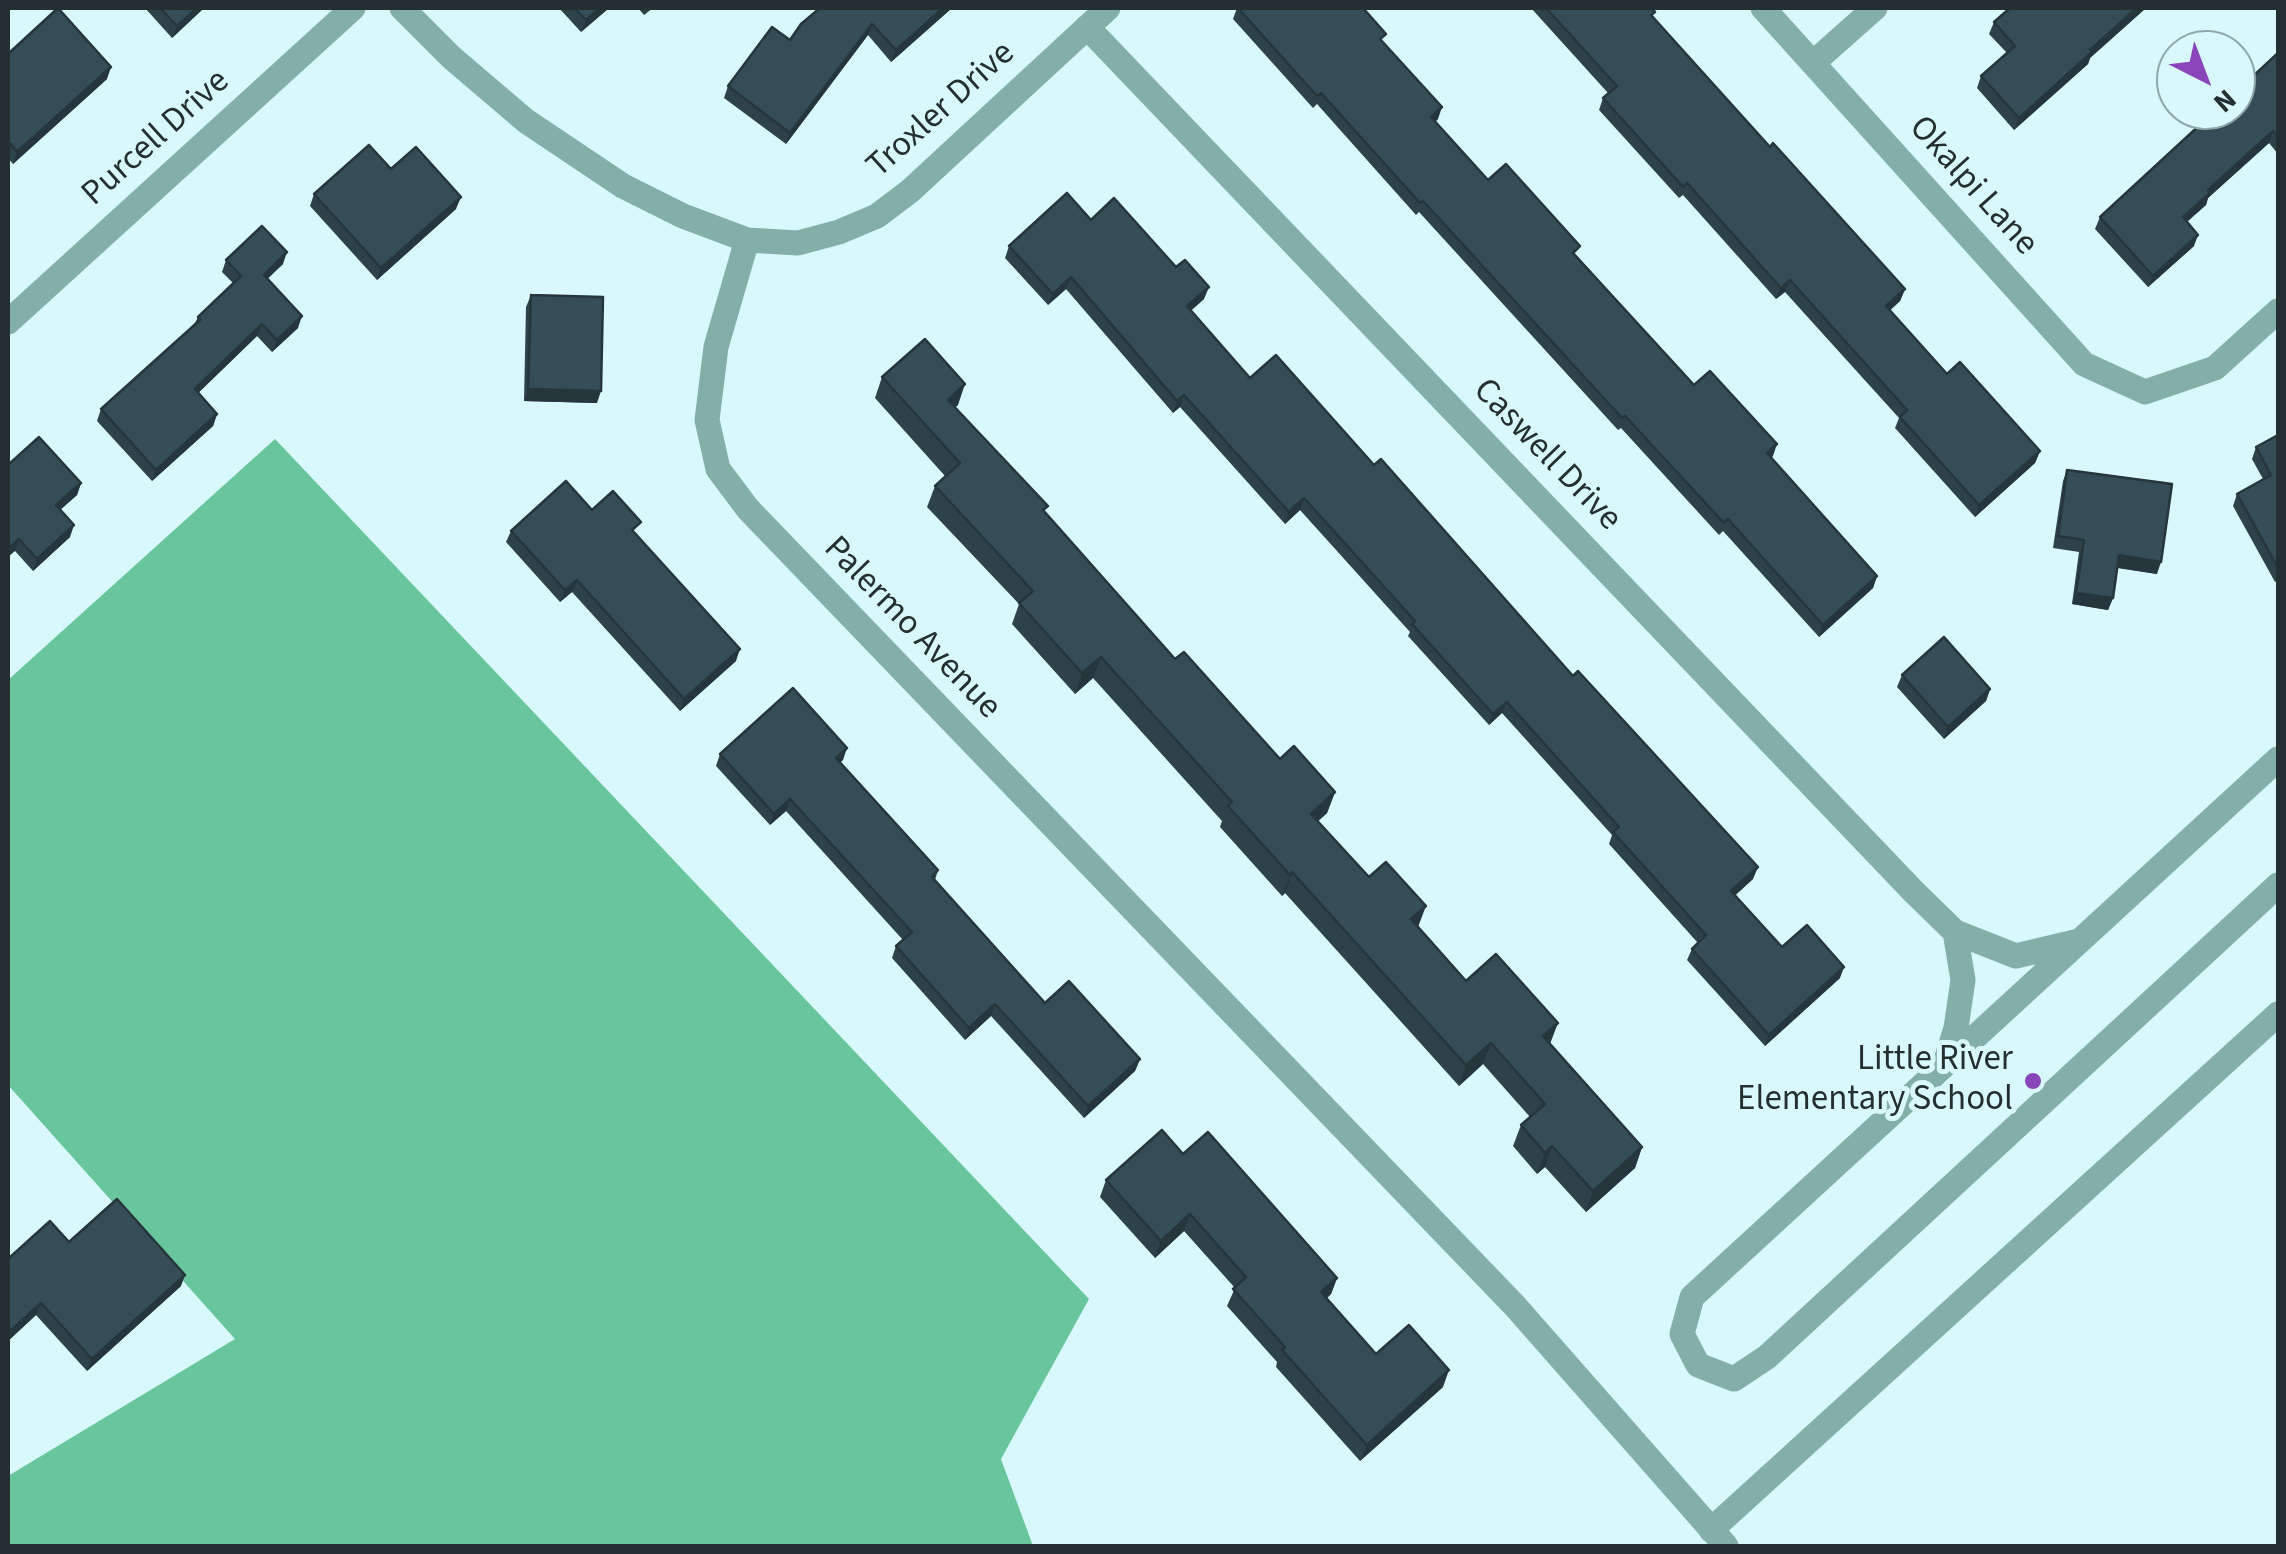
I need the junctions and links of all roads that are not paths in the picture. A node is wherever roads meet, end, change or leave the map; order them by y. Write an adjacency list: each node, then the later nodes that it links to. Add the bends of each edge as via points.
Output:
1 (353, 8): 10 (street, Purcell Drive)
2 (402, 8): 8 (street, via 526,121 623,186)
3 (1108, 8): 6 (street, Troxler Drive)
4 (1763, 8): 7 (street, Okalpi Lane)
5 (1876, 8): 7 (street)
6 (1087, 27): 8 (street, Troxler Drive, via 876,216 798,243); 13 (street, Caswell Drive)
7 (1813, 63): 9 (street, Okalpi Lane, via 2084,364 2145,392 2215,368)
8 (747, 240): 17 (street, Palermo Avenue, via 716,347 707,420 718,469 748,509 1514,1306)
9 (2278, 311)
10 (8, 322)
11 (2278, 759): 14 (street)
12 (2278, 885): 16 (street, via 1767,1357 1734,1380 1698,1366 1682,1334 1692,1296)
13 (1955, 932): 14 (street, via 2016,956); 16 (street, via 1963,980)
14 (2080, 940): 16 (street)
15 (2278, 1014): 17 (street)
16 (1944, 1065)
17 (1719, 1538)

